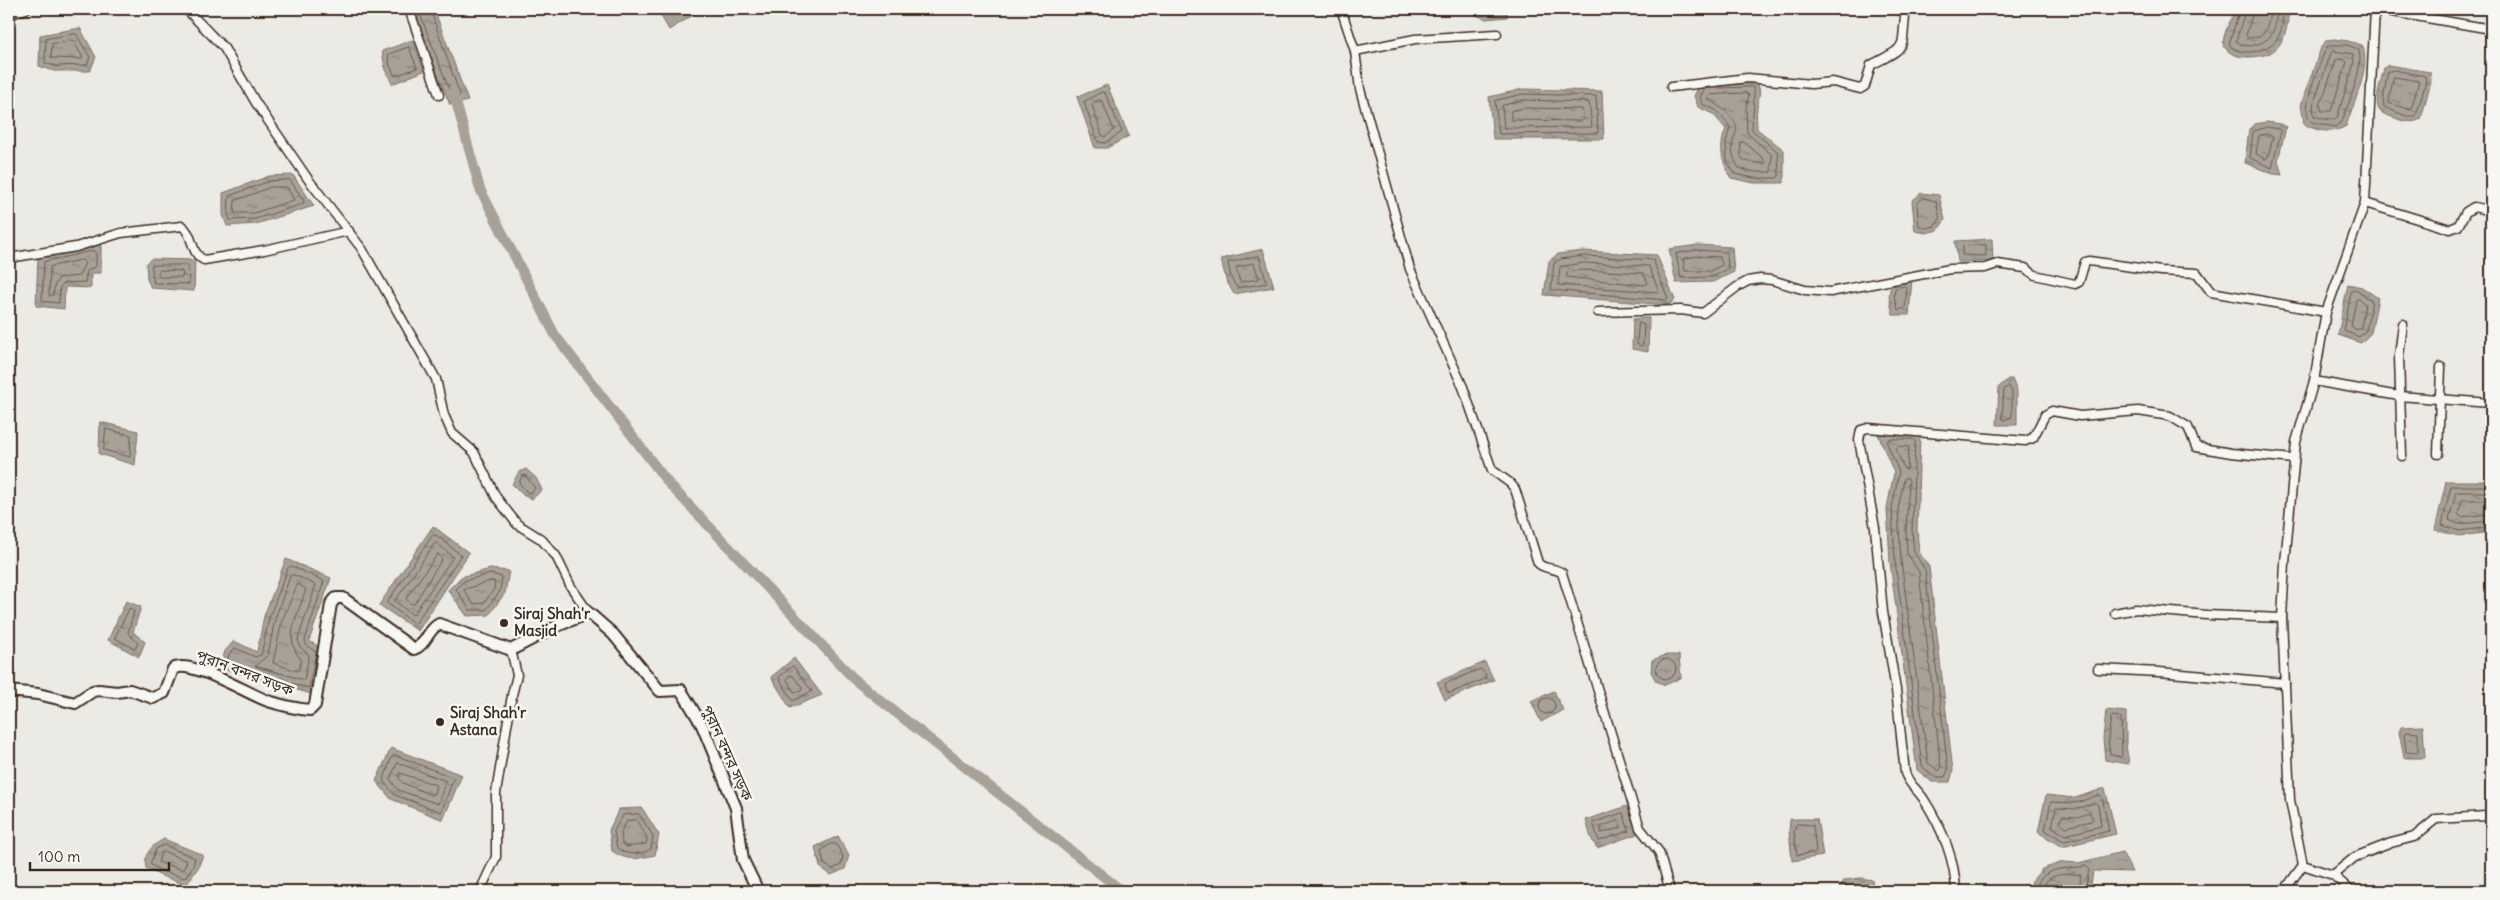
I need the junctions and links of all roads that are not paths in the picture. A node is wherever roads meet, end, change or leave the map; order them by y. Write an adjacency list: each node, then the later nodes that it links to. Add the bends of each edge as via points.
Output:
1 (26, 9): 7 (street)
2 (186, 9): 15 (street, via 224,48 261,111)
3 (409, 9): 12 (street)
4 (1341, 9): 10 (street)
5 (1906, 9): 11 (street, via 1900,50 1871,65 1865,86 1860,90 1833,82 1811,84 1748,78)
6 (2375, 9): 8 (street); 13 (street)
7 (9, 15)
8 (2491, 29)
9 (1497, 34): 10 (street, via 1415,39)
10 (1355, 51): 40 (street, via 1360,89 1410,269 1463,387 1492,470 1515,489 1538,563 1543,567 1557,568 1562,574 1640,828 1659,852)
11 (1671, 87)
12 (438, 95)
13 (2365, 203): 14 (street, via 2450,228 2458,226 2466,212 2474,207); 18 (street)
14 (2491, 211)
15 (349, 231): 16 (street, via 204,260 196,254 190,233 182,226 122,233 76,247); 28 (street, via 428,363 452,433 474,452 496,498 517,524 541,539 556,556)
16 (9, 258)
17 (1598, 312): 18 (street, via 1680,310 1704,313 1748,281 1772,280 1805,290 1830,292 1950,269 1985,268 1997,264 2025,268 2035,275 2076,284 2085,262 2089,261 2161,271 2197,272 2211,292)
18 (2326, 312): 21 (street)
19 (2403, 324): 22 (street)
20 (2441, 367): 23 (street)
21 (2314, 381): 22 (street); 27 (street)
22 (2399, 396): 23 (street); 26 (street)
23 (2440, 399): 24 (street); 25 (street)
24 (2490, 403)
25 (2438, 454)
26 (2402, 456)
27 (2294, 459): 30 (street); 41 (street, via 2196,447 2192,430 2182,423 2170,416 2138,411 2080,416 2052,412 2045,415 2033,438 2025,441 1861,430 1859,440 1875,528 1905,773 1910,786 1921,795 1940,826 1955,872)
28 (588, 613): 31 (street); 39 (street, পুরান বন্দর সড়ক, via 613,634 660,691 681,690 702,725 736,808 743,860)
29 (2115, 613): 30 (street, via 2136,609)
30 (2282, 618): 33 (street)
31 (511, 650): 34 (street, পুরান বন্দর সড়ক, via 439,624 414,649 343,598 336,598 331,604 315,705 310,710 268,701 203,671 182,666 173,669 164,693 153,698 130,690 99,690 74,703); 38 (street, via 517,675 496,793 496,857)
32 (2098, 669): 33 (street)
33 (2284, 683): 36 (street, via 2290,800)
34 (9, 691)
35 (2491, 819): 37 (street, via 2486,816 2436,819 2414,837 2354,858)
36 (2303, 865): 37 (street); 42 (street)
37 (2333, 875): 43 (street)
38 (480, 891)
39 (758, 891)
40 (1670, 891)
41 (1956, 891)
42 (2284, 891)
43 (2352, 891)

